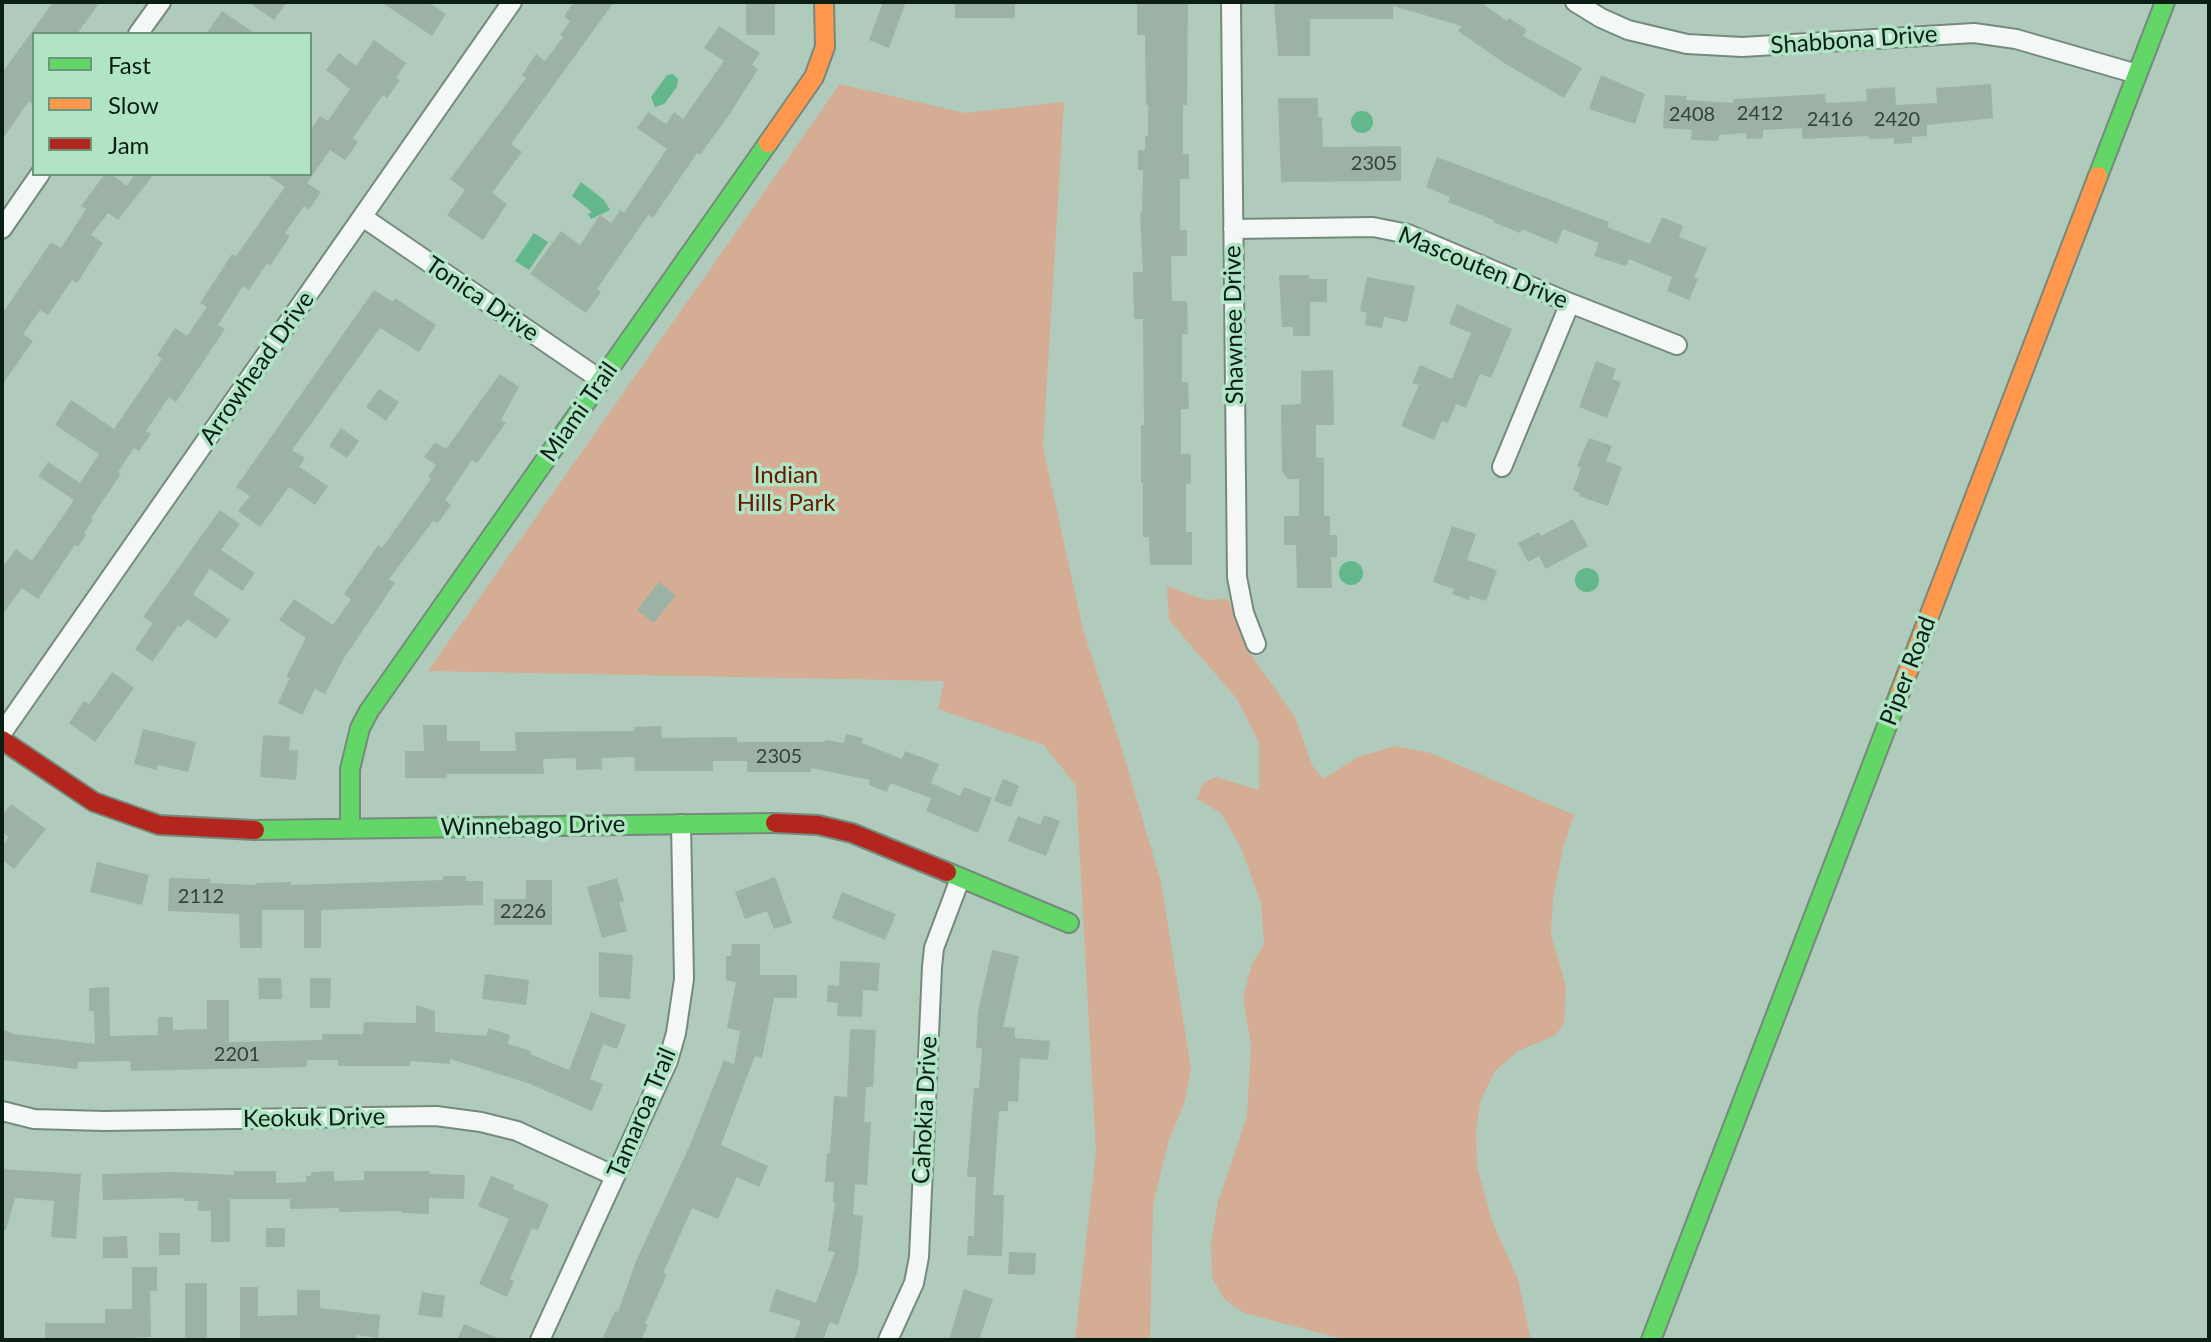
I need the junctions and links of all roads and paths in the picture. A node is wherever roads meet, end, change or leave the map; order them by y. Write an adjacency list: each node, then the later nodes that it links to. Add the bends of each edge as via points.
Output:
1 (161, 2): 7 (street)
2 (512, 2): 10 (street, Arrowhead Drive)
3 (824, 2): 15 (street, Miami Trail, via 825,47 814,77)
4 (1231, 2): 12 (street, Shawnee Drive)
5 (1575, 2): 8 (street, Shabbona Drive, via 1628,30 1687,44 1742,47 1974,33 2016,39)
6 (2165, 2): 8 (street, Piper Road)
7 (139, 32)
8 (2137, 74): 28 (street, Piper Road)
9 (39, 176): 11 (street)
10 (364, 218): 15 (street, Tonica Drive); 18 (street, Arrowhead Drive)
11 (2, 229)
12 (1233, 229): 13 (street, Mascouten Drive, via 1373,227 1408,234); 17 (street, Shawnee Drive, via 1237,577)
13 (1570, 303): 14 (street, Mascouten Drive); 16 (street)
14 (1677, 345)
15 (601, 380): 21 (street, Miami Trail, via 369,711 353,749)
16 (1502, 467)
17 (1256, 644)
18 (2, 733)
19 (2, 740): 21 (street, Winnebago Drive, via 94,802 159,825)
20 (681, 824): 21 (street, Winnebago Drive); 22 (street, Winnebago Drive, via 818,825 852,833); 25 (street, Tamaroa Trail, via 681,1008 668,1061)
21 (350, 828)
22 (960, 879): 23 (street, Winnebago Drive); 27 (street, Cahokia Drive, via 933,957 919,1257 914,1283)
23 (1069, 923)
24 (2, 1111): 25 (street, Keokuk Drive, via 34,1119 104,1121 436,1116 517,1131)
25 (615, 1176): 26 (street, Tamaroa Trail)
26 (540, 1340)
27 (888, 1340)
28 (1651, 1340)

